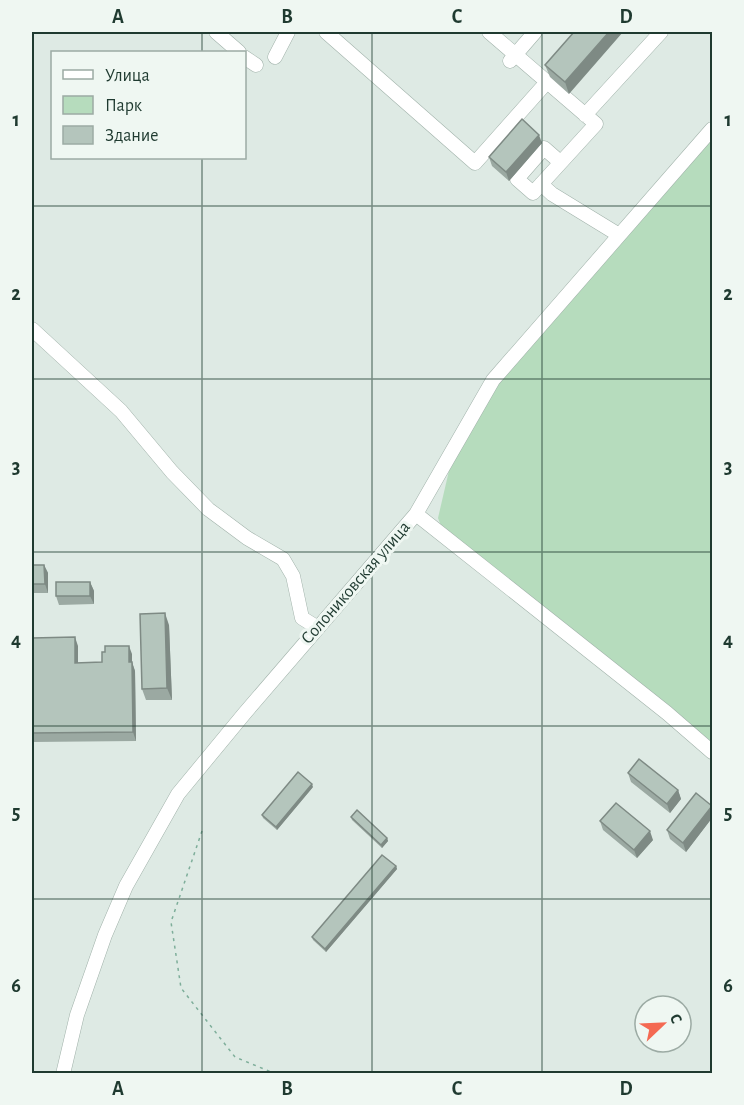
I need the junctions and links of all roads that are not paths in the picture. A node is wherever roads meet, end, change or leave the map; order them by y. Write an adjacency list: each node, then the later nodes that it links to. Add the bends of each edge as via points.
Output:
1 (216, 32): 7 (street)
2 (288, 32): 8 (street)
3 (326, 32): 12 (street, via 476,163)
4 (489, 32): 10 (street)
5 (535, 32): 10 (street)
6 (661, 32): 13 (street)
7 (238, 51)
8 (275, 57)
9 (246, 58): 11 (street)
10 (513, 58): 12 (street)
11 (256, 65)
12 (547, 82): 13 (street)
13 (585, 115): 15 (street, via 596,124)
14 (712, 129): 17 (street, Солониковская улица)
15 (560, 162): 16 (street); 16 (street, via 544,148 517,179 532,193)
16 (541, 183): 17 (street, via 552,194)
17 (620, 235): 19 (street, Солониковская улица, via 493,380)
18 (32, 329): 20 (street, via 121,411 208,509 283,559 293,576 302,618)
19 (416, 514): 20 (street, Солониковская улица); 21 (street)
20 (318, 628): 22 (street, Солониковская улица, via 178,794 155,834 105,935 77,1015)
21 (712, 752)
22 (63, 1074)

